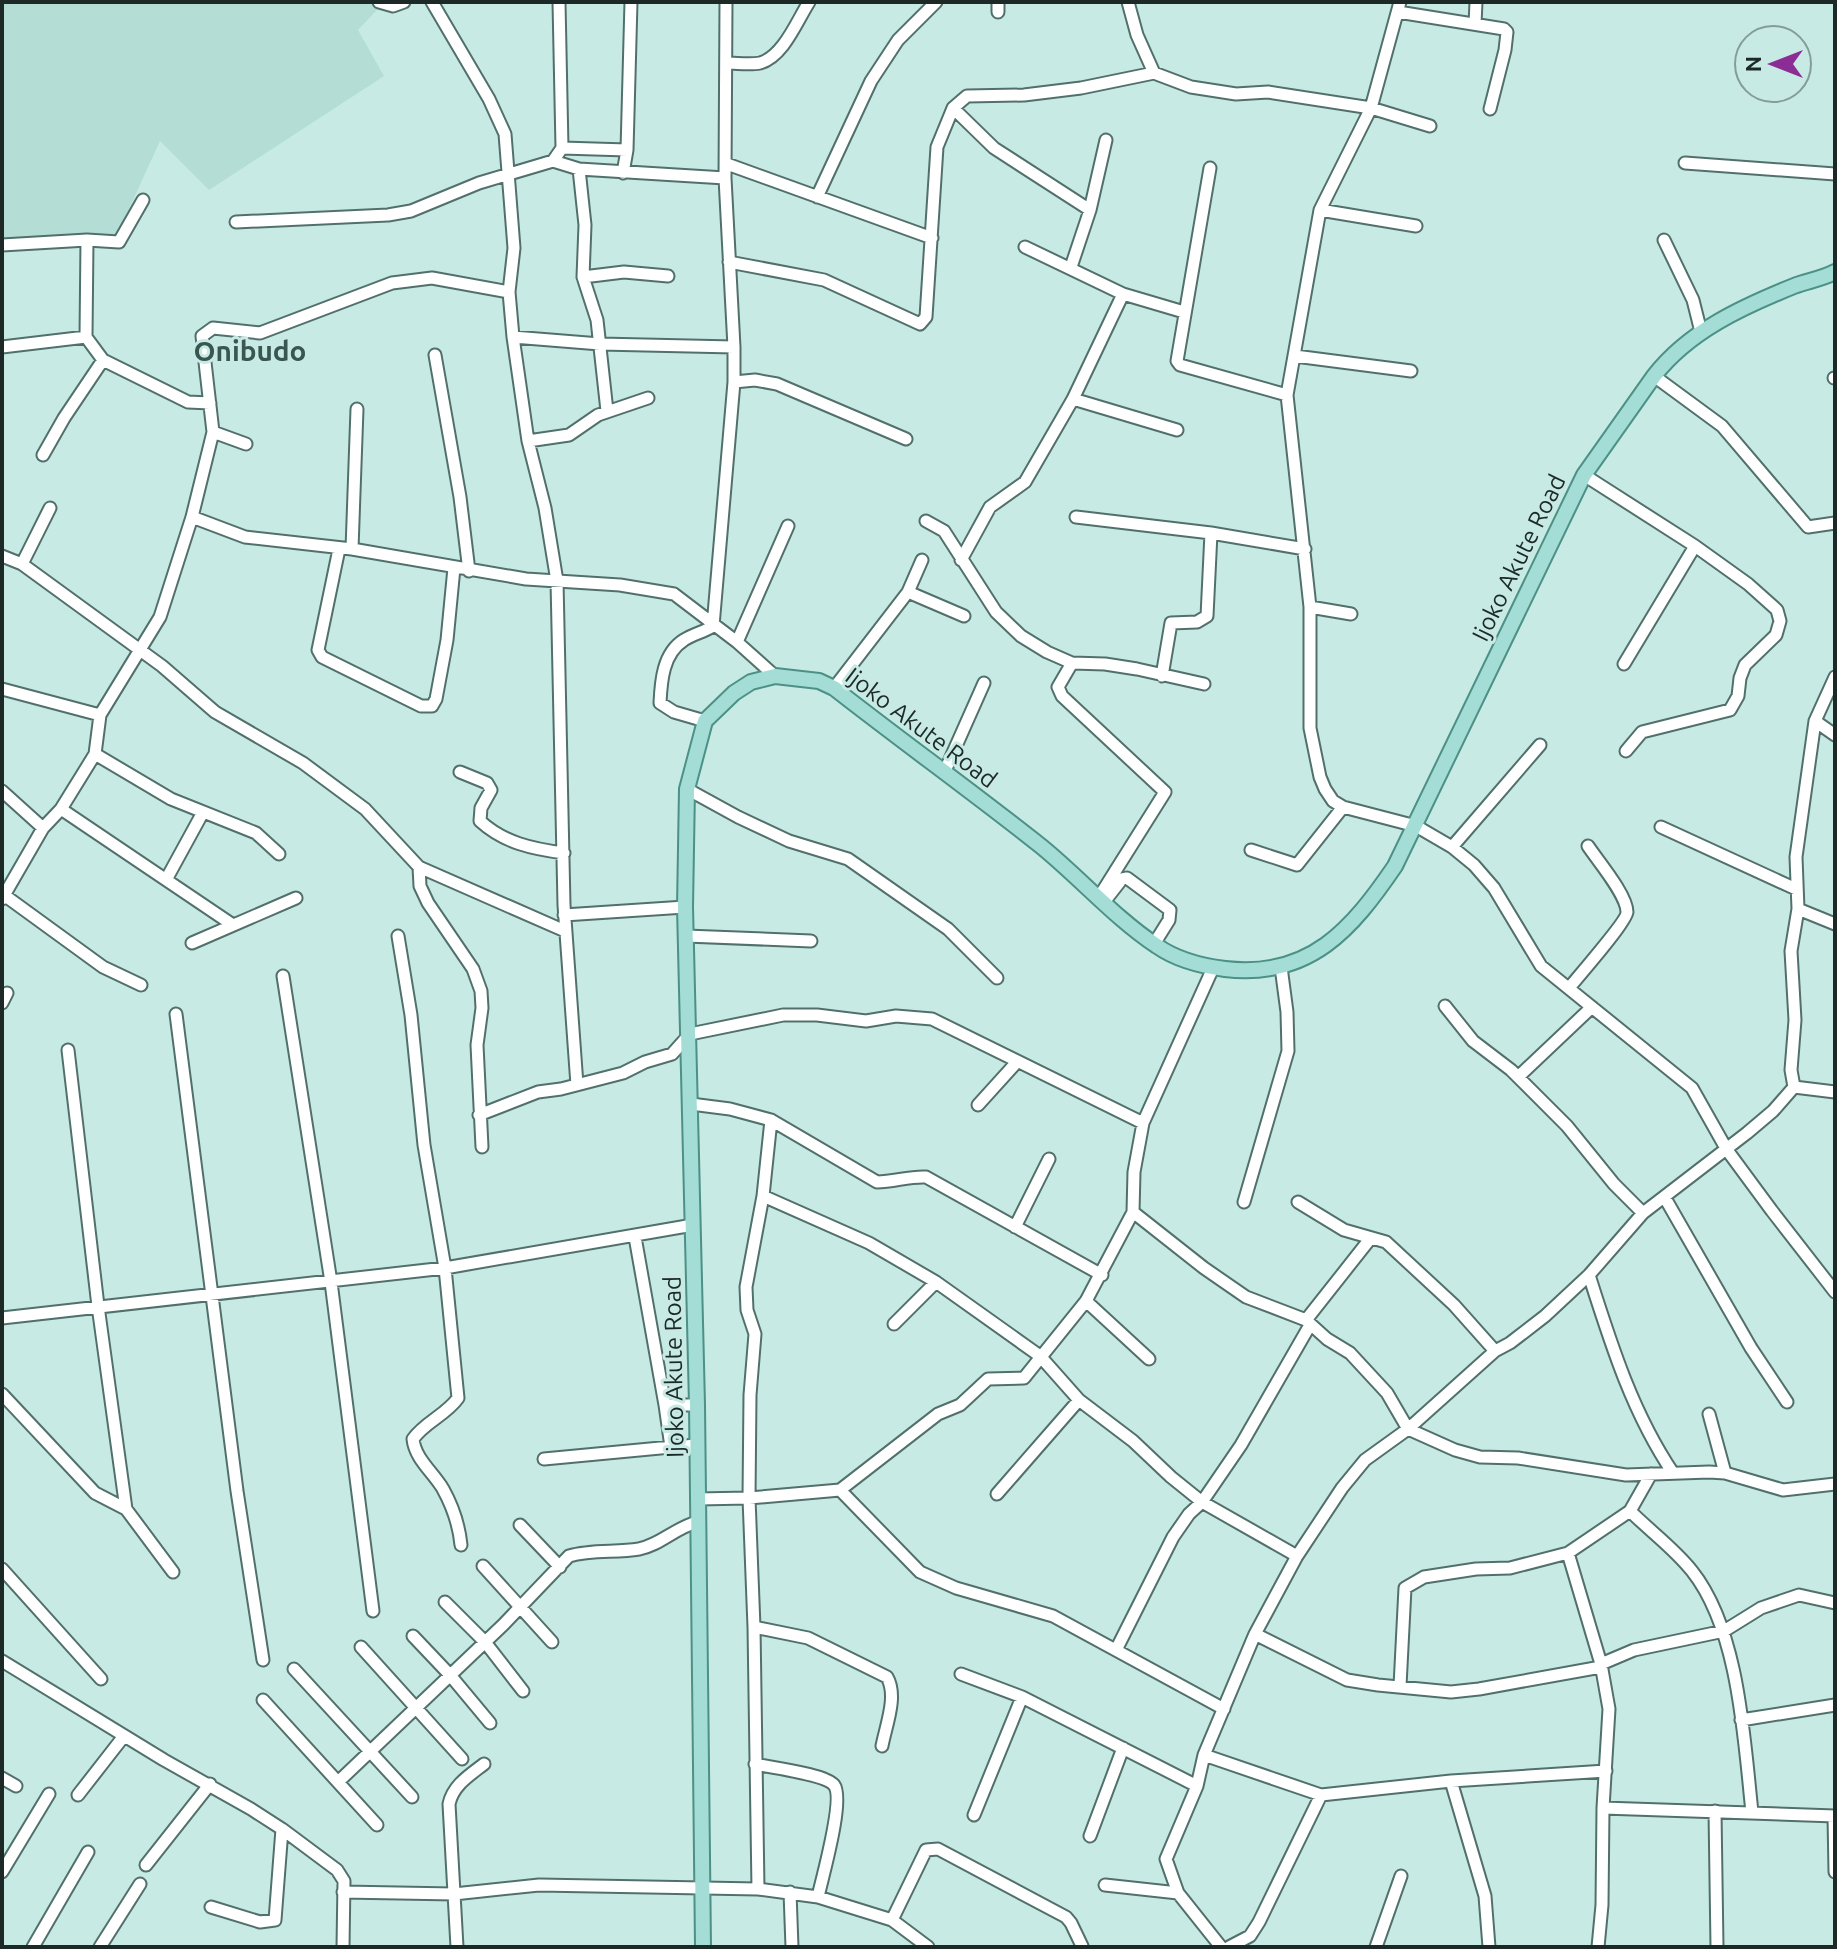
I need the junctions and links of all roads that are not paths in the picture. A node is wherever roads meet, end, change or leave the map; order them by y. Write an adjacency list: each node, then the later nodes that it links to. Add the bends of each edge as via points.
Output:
1 (379, 2): 2 (street)
2 (404, 2)
3 (432, 2): 28 (street, via 505,134)
4 (559, 2): 20 (street)
5 (631, 2): 21 (street)
6 (726, 2): 13 (street)
7 (809, 2): 13 (street, via 771,58)
8 (936, 2): 31 (street, via 898,40 871,81)
9 (1128, 2): 14 (street)
10 (1476, 2): 12 (street)
11 (1399, 7): 12 (street); 16 (street)
12 (1475, 24): 17 (street, via 1507,32)
13 (726, 63): 24 (street)
14 (1154, 73): 15 (street, via 1081,88 967,96); 16 (street, via 1191,87)
15 (953, 108): 33 (street, via 994,148); 37 (street, via 937,147)
16 (1371, 108): 18 (street); 34 (street)
17 (1490, 109)
18 (1430, 126)
19 (1106, 140): 33 (street)
20 (562, 148): 21 (street); 22 (street)
21 (627, 150): 27 (street)
22 (553, 161): 26 (street); 28 (street)
23 (1685, 163): 29 (street)
24 (727, 164): 30 (street); 31 (street)
25 (1210, 168): 49 (street)
26 (579, 169): 27 (street); 46 (street)
27 (623, 173): 30 (street)
28 (507, 174): 35 (street, via 411,211); 47 (street, via 514,248)
29 (1835, 174)
30 (725, 178): 42 (street)
31 (817, 197): 37 (street)
32 (143, 200): 38 (street, via 119,242)
33 (1090, 210): 43 (street)
34 (1320, 210): 36 (street); 57 (street)
35 (236, 222)
36 (1416, 226)
37 (932, 238): 42 (street, via 926,317 920,324 824,280)
38 (87, 240): 40 (street); 51 (street)
39 (1664, 240): 50 (street, via 1693,300)
40 (2, 245)
41 (1025, 247): 43 (street)
42 (729, 262): 55 (street)
43 (1071, 267): 48 (street)
44 (1835, 272): 50 (main road, Ijoko Akute Road, via 1761,299)
45 (668, 276): 46 (street, via 624,272)
46 (583, 277): 53 (street)
47 (509, 292): 52 (street); 65 (street, via 432,278 392,283 260,333 213,328 202,336)
48 (1123, 294): 49 (street); 64 (street)
49 (1184, 312): 62 (street, via 1180,365)
50 (1701, 332): 60 (main road, Ijoko Akute Road)
51 (86, 337): 54 (street); 58 (street)
52 (513, 337): 53 (street); 71 (street)
53 (600, 344): 55 (street); 67 (street)
54 (2, 347)
55 (734, 347): 61 (street)
56 (435, 355): 90 (street)
57 (1295, 356): 59 (street); 62 (street)
58 (103, 360): 65 (street, via 188,402); 73 (street)
59 (1411, 371)
60 (1654, 376): 74 (main road, Ijoko Akute Road); 79 (street, via 1722,426 1808,527)
61 (734, 382): 70 (street, via 777,384); 96 (street)
62 (1287, 395): 84 (street)
63 (648, 398): 67 (street)
64 (1073, 399): 68 (street); 87 (street, via 1025,482 990,507)
65 (210, 403): 69 (street)
66 (357, 409): 83 (street)
67 (607, 411): 71 (street, via 569,435)
68 (1177, 430)
69 (213, 432): 72 (street); 76 (street)
70 (906, 439)
71 (528, 441): 91 (street)
72 (246, 444)
73 (43, 455)
74 (1584, 475): 82 (street); 122 (main road, Ijoko Akute Road)
75 (50, 508): 88 (street)
76 (192, 517): 83 (street, via 245,537); 98 (street, via 160,617)
77 (1076, 517): 81 (street)
78 (926, 521): 87 (street, via 944,531)
79 (1835, 523)
80 (788, 526): 97 (street)
81 (1211, 533): 84 (street); 102 (street, via 1207,616 1171,623)
82 (1695, 546): 100 (street); 113 (street, via 1777,610 1776,635 1745,665 1730,710 1642,732)
83 (345, 549): 89 (street); 89 (street, via 318,650 322,657 421,706 432,706 436,699)
84 (1305, 549): 93 (street)
85 (2, 556): 88 (street)
86 (922, 560): 92 (street)
87 (961, 560): 99 (street, via 996,612 1021,636)
88 (22, 564): 98 (street)
89 (454, 568): 90 (street)
90 (469, 571): 91 (street)
91 (557, 581): 96 (street, via 674,594); 128 (street)
92 (908, 592): 95 (street); 106 (street)
93 (1310, 607): 94 (street); 119 (street, via 1310,728 1325,789)
94 (1351, 614)
95 (964, 616)
96 (713, 626): 97 (street); 109 (street, via 684,640 670,655 661,678 660,703)
97 (737, 642): 101 (street)
98 (140, 652): 108 (street); 130 (street, via 215,712 303,763 365,809)
99 (1072, 663): 102 (street); 135 (street, via 1058,687 1062,696 1165,792)
100 (1624, 664)
101 (775, 676): 106 (main road, Ijoko Akute Road); 109 (main road, Ijoko Akute Road, via 751,682)
102 (1162, 676): 105 (street)
103 (1835, 677): 110 (street)
104 (984, 683): 116 (street)
105 (1204, 684)
106 (834, 688): 116 (main road, Ijoko Akute Road)
107 (2, 689): 108 (street)
108 (100, 715): 114 (street)
109 (705, 721): 117 (main road, Ijoko Akute Road)
110 (1815, 721): 111 (street); 132 (street)
111 (1835, 735)
112 (1540, 745): 126 (street)
113 (1626, 751)
114 (95, 754): 120 (street); 121 (street)
115 (460, 772): 128 (street, via 487,783 491,790 480,821 490,830 526,848)
116 (944, 773): 135 (main road, Ijoko Akute Road)
117 (687, 789): 136 (main road, Ijoko Akute Road); 150 (street, via 789,841 848,859 948,929)
118 (2, 791): 124 (street)
119 (1343, 807): 122 (street); 127 (street, via 1297,865)
120 (61, 809): 124 (street); 131 (street)
121 (202, 814): 129 (street, via 256,833); 131 (street)
122 (1416, 826): 126 (street); 147 (main road, Ijoko Akute Road, via 1395,866 1353,923 1306,958)
123 (1661, 827): 132 (street)
124 (43, 828): 133 (street)
125 (1588, 846): 152 (street, via 1627,912 1606,947)
126 (1452, 847): 152 (street, via 1494,888 1541,966)
127 (1251, 850)
128 (564, 853): 138 (street)
129 (279, 854)
130 (419, 867): 141 (street); 165 (street, via 428,903 473,969 481,991)
131 (167, 878): 140 (street)
132 (1796, 889): 137 (street)
133 (3, 897): 151 (street, via 103,967)
134 (296, 898): 140 (street)
135 (1102, 900): 146 (main road, Ijoko Akute Road); 146 (street, via 1127,878 1170,910)
136 (685, 907): 138 (street); 143 (main road, Ijoko Akute Road)
137 (1798, 909): 139 (street); 161 (street, via 1791,951)
138 (564, 915): 141 (street)
139 (1835, 924)
140 (233, 925): 145 (street)
141 (565, 931): 160 (street)
142 (398, 936): 181 (street)
143 (686, 936): 144 (street); 156 (main road, Ijoko Akute Road)
144 (811, 941)
145 (192, 943)
146 (1154, 944): 148 (main road, Ijoko Akute Road)
147 (1281, 967): 148 (main road, Ijoko Akute Road); 173 (street, via 1288,1051)
148 (1213, 968): 167 (street)
149 (283, 976): 184 (street)
150 (997, 978)
151 (141, 985)
152 (1569, 988): 154 (street)
153 (1445, 1006): 159 (street, via 1473,1041)
154 (1592, 1007): 159 (street); 169 (street, via 1692,1088)
155 (176, 1014): 187 (street)
156 (690, 1034): 158 (street, via 783,1015 866,1021 920,1016); 160 (street, via 672,1054); 163 (main road, Ijoko Akute Road)
157 (68, 1050): 189 (street)
158 (1016, 1063): 164 (street); 167 (street)
159 (1518, 1077): 176 (street)
160 (577, 1085): 165 (street, via 538,1092)
161 (1794, 1087): 162 (street); 169 (street)
162 (1835, 1092)
163 (691, 1104): 166 (street); 177 (main road, Ijoko Akute Road)
164 (978, 1105)
165 (479, 1115): 168 (street)
166 (771, 1120): 171 (street); 178 (street, via 877,1182 926,1177)
167 (1143, 1123): 175 (street)
168 (482, 1147)
169 (1727, 1150): 172 (street); 186 (street)
170 (1049, 1159): 178 (street)
171 (763, 1196): 185 (street, via 869,1243); 212 (street, via 746,1287 755,1334)
172 (1665, 1198): 176 (street); 198 (street)
173 (1244, 1202)
174 (1298, 1202): 180 (street)
175 (1133, 1212): 182 (street); 191 (street, via 1246,1297)
176 (1643, 1213): 183 (street)
177 (693, 1225): 179 (street); 200 (main road, Ijoko Akute Road)
178 (1015, 1227): 182 (street)
179 (635, 1237): 181 (street); 199 (street)
180 (1370, 1239): 191 (street); 193 (street, via 1386,1242)
181 (445, 1268): 184 (street); 219 (street, via 458,1398 413,1439 444,1490)
182 (1102, 1275): 188 (street)
183 (1589, 1275): 193 (street, via 1545,1316); 206 (street, via 1636,1407)
184 (331, 1282): 187 (street); 229 (street)
185 (936, 1282): 192 (street); 194 (street)
186 (1835, 1292)
187 (213, 1296): 189 (street); 238 (street)
188 (1086, 1301): 194 (street); 195 (street)
189 (98, 1306): 190 (street); 215 (street)
190 (2, 1318)
191 (1308, 1322): 202 (street, via 1359,1363 1387,1393); 214 (street, via 1241,1445)
192 (894, 1324)
193 (1495, 1351): 202 (street)
194 (1040, 1356): 197 (street); 210 (street, via 1024,1378 988,1379)
195 (1149, 1359)
196 (2, 1394): 215 (street, via 95,1493)
197 (1079, 1400): 211 (street); 214 (street)
198 (1787, 1402)
199 (665, 1405): 200 (street); 204 (street)
200 (697, 1405): 203 (main road, Ijoko Akute Road)
201 (1709, 1414): 207 (street)
202 (1408, 1429): 208 (street, via 1480,1457); 221 (street, via 1365,1460)
203 (697, 1445): 204 (street); 213 (main road, Ijoko Akute Road)
204 (671, 1447): 205 (street)
205 (544, 1459)
206 (1673, 1473): 207 (street); 208 (street)
207 (1725, 1473): 209 (street, via 1783,1490)
208 (1651, 1474): 216 (street)
209 (1835, 1484)
210 (840, 1490): 212 (street); 237 (street, via 920,1572 1053,1616)
211 (997, 1494)
212 (749, 1498): 213 (street); 230 (street)
213 (697, 1499): 217 (main road, Ijoko Akute Road)
214 (1202, 1502): 221 (street); 237 (street, via 1173,1537)
215 (126, 1509): 225 (street)
216 (1630, 1511): 220 (street); 231 (street, via 1692,1571)
217 (697, 1522): 223 (street, via 680,1526 654,1545 583,1552 569,1556); 288 (main road, Ijoko Akute Road)
218 (520, 1525): 223 (street)
219 (461, 1545)
220 (1568, 1553): 240 (street); 245 (street, via 1510,1568 1424,1577 1405,1588)
221 (1297, 1556): 232 (street)
222 (483, 1566): 228 (street)
223 (560, 1567): 228 (street)
224 (2, 1569): 244 (street)
225 (173, 1572)
226 (445, 1602): 234 (street)
227 (1835, 1603): 231 (street, via 1799,1595 1761,1608)
228 (520, 1608): 234 (street); 235 (street)
229 (373, 1611)
230 (754, 1627): 255 (street, via 808,1638 887,1677 892,1694); 261 (street)
231 (1724, 1631): 240 (street, via 1634,1650); 252 (street)
232 (1255, 1634): 245 (street, via 1347,1680); 251 (street)
233 (413, 1636): 243 (street)
234 (485, 1642): 243 (street); 246 (street)
235 (552, 1642)
236 (361, 1647): 250 (street)
237 (1116, 1650): 251 (street)
238 (263, 1660)
239 (2, 1661): 254 (street)
240 (1601, 1665): 245 (street, via 1451,1692); 262 (street, via 1609,1709)
241 (294, 1669): 257 (street)
242 (961, 1674): 247 (street)
243 (450, 1675): 250 (street); 253 (street)
244 (101, 1679)
245 (1400, 1686)
246 (523, 1691)
247 (1022, 1697): 256 (street); 276 (street)
248 (263, 1700): 265 (street)
249 (1835, 1705): 252 (street)
250 (415, 1706): 257 (street); 259 (street)
251 (1224, 1709): 258 (street)
252 (1741, 1720): 275 (street)
253 (490, 1723)
254 (124, 1736): 266 (street); 270 (street)
255 (882, 1746)
256 (1123, 1748): 268 (street); 280 (street)
257 (371, 1751): 265 (street); 272 (street)
258 (1204, 1755): 268 (street); 271 (street)
259 (462, 1759)
260 (484, 1764): 293 (street, via 451,1794)
261 (755, 1764): 289 (street); 294 (street, via 834,1784 836,1809)
262 (1606, 1771): 264 (street); 273 (street)
263 (2, 1778): 267 (street)
264 (1451, 1781): 271 (street); 308 (street, via 1485,1896)
265 (338, 1782): 278 (street)
266 (210, 1784): 279 (street); 282 (street)
267 (16, 1786)
268 (1197, 1786): 292 (street, via 1166,1859)
269 (49, 1794): 283 (street)
270 (78, 1795)
271 (1321, 1795): 306 (street, via 1259,1922 1250,1936)
272 (412, 1797)
273 (1603, 1808): 274 (street); 309 (street)
274 (1715, 1811): 275 (street); 310 (street)
275 (1752, 1812): 277 (street)
276 (974, 1815)
277 (1834, 1816): 284 (street)
278 (377, 1825)
279 (282, 1829): 290 (street, via 337,1870); 295 (street, via 275,1920 260,1922)
280 (1090, 1836)
281 (88, 1852): 298 (street)
282 (146, 1865)
283 (2, 1872)
284 (1835, 1872)
285 (1401, 1876): 307 (street)
286 (140, 1884): 299 (street)
287 (1105, 1885): 292 (street)
288 (703, 1888): 289 (street); 293 (street, via 539,1885); 302 (main road, Ijoko Akute Road)
289 (758, 1889): 291 (street)
290 (343, 1892): 293 (street); 300 (street)
291 (790, 1892): 294 (street); 303 (street)
292 (1178, 1893): 305 (street)
293 (454, 1894): 301 (street)
294 (818, 1897): 296 (street)
295 (211, 1907)
296 (892, 1920): 297 (street, via 926,1850 938,1849 1066,1917); 304 (street)
297 (1082, 1946)
298 (33, 1947)
299 (100, 1947)
300 (343, 1947)
301 (457, 1947)
302 (703, 1947)
303 (792, 1947)
304 (927, 1947)
305 (1221, 1947)
306 (1229, 1947)
307 (1376, 1947)
308 (1489, 1947)
309 (1598, 1947)
310 (1717, 1947)

